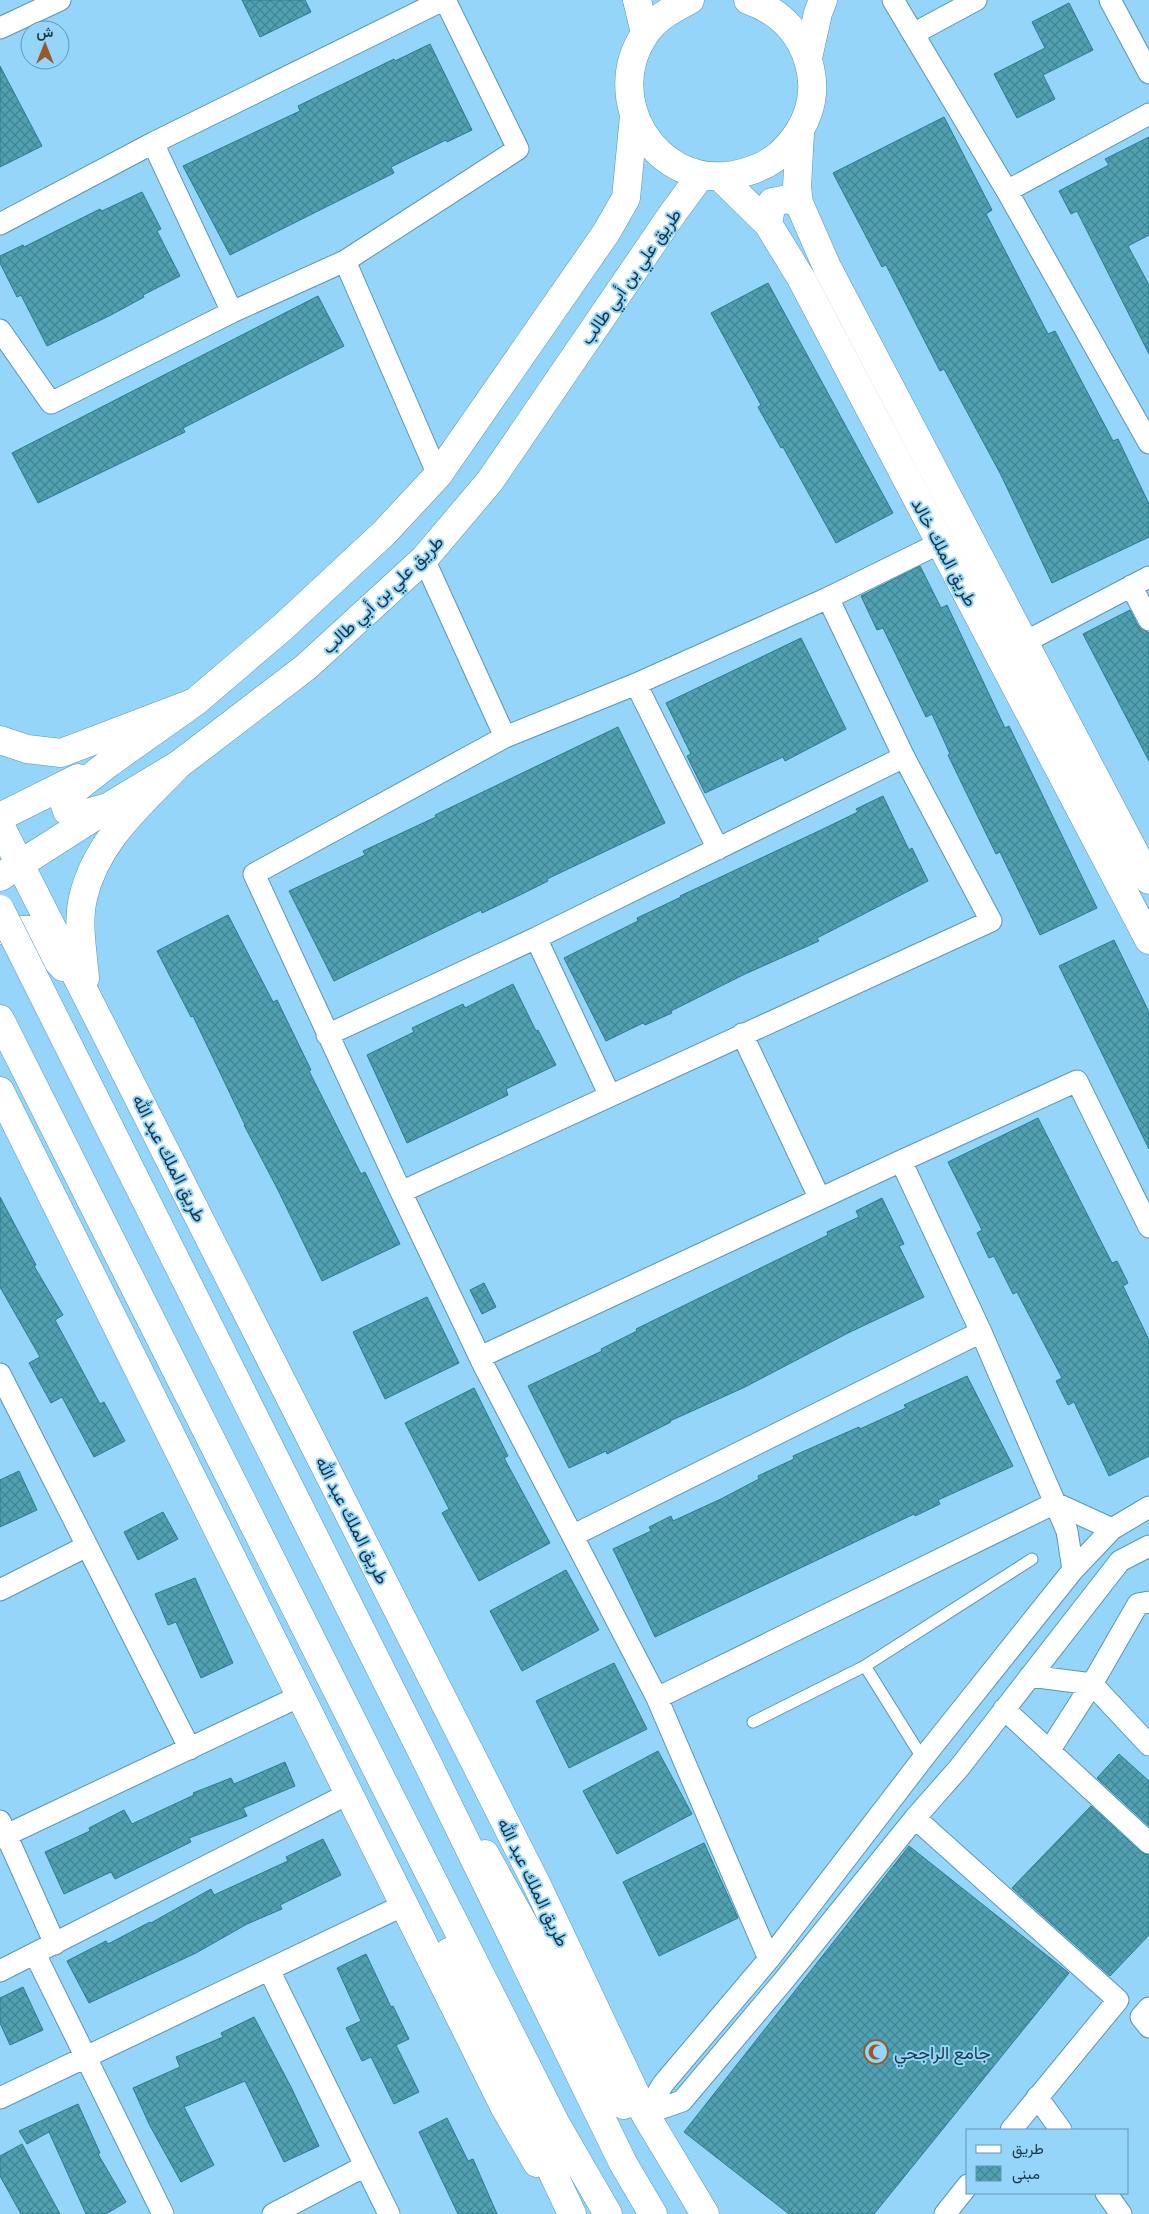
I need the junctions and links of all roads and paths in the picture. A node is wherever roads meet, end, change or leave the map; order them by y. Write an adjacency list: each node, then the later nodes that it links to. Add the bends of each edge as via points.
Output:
1 (60, 0): 10 (street)
2 (444, 0): 19 (street); 25 (street, via 518,149)
3 (637, 0): 12 (main road)
4 (690, 0): 12 (main road, via 665,12)
5 (748, 0): 14 (main road, via 767,7 792,29)
6 (823, 0): 14 (main road)
7 (893, 0): 13 (street)
8 (976, 0): 13 (street)
9 (1110, 0): 15 (street)
10 (36, 5): 11 (street)
11 (0, 28)
12 (645, 33): 17 (main road, via 631,69 629,88)
13 (913, 34): 21 (street)
14 (808, 58): 18 (main road, via 813,83 810,109)
15 (1149, 72)
16 (1149, 114): 21 (street)
17 (634, 116): 20 (main road, via 644,136 660,154 679,167); 29 (main road, طريق علي بن أبي طالب, via 626,198 606,232)
18 (800, 133): 20 (main road, via 779,156 751,172); 22 (main road, طريق الملك خالد)
19 (153, 143): 23 (street); 26 (street)
20 (711, 176): 24 (main road, طريق الملك خالد); 31 (main road, طريق علي بن أبي طالب, via 668,221 490,481)
21 (1007, 191): 28 (street)
22 (799, 202): 24 (main road, via 788,199 772,202); 35 (main road, طريق الملك خالد, via 827,267)
23 (0, 224)
24 (768, 224): 30 (main road, طريق الملك خالد, via 801,278)
25 (345, 261): 26 (street); 29 (street)
26 (232, 312): 27 (street, via 50,403)
27 (0, 330)
28 (1149, 443)
29 (438, 475): 37 (main road, طريق علي بن أبي طالب, via 384,533 283,627)
30 (940, 543): 33 (street); 52 (main road, طريق الملك خالد)
31 (424, 559): 38 (street); 42 (main road, طريق علي بن أبي طالب, via 306,667)
32 (1140, 582): 34 (street); 35 (street)
33 (828, 598): 36 (street); 40 (street)
34 (1149, 620)
35 (1025, 642): 48 (main road, طريق الملك خالد)
36 (636, 684): 38 (street); 46 (street)
37 (195, 702): 39 (main road, via 61,753 26,749); 41 (main road, طريق علي بن أبي طالب)
38 (505, 737): 56 (street, via 254,874)
39 (0, 740)
40 (904, 757): 46 (street); 55 (street, via 991,921)
41 (109, 763): 43 (main road, طريق علي بن أبي طالب, via 63,799 67,811 77,816); 44 (main road, طريق علي بن أبي طالب)
42 (178, 765): 43 (main road, طريق علي بن أبي طالب); 53 (main road, via 100,852 83,898 81,934)
43 (108, 808): 47 (main road, طريق علي بن أبي طالب)
44 (0, 817)
45 (0, 825): 47 (main road, طريق الملك عبد الله)
46 (718, 849): 51 (street)
47 (10, 870): 53 (main road, طريق الملك عبد الله)
48 (1149, 880)
49 (0, 909): 86 (main road, bridge)
50 (0, 930): 53 (main road, via 29,930)
51 (536, 938): 56 (street); 58 (street)
52 (1149, 940)
53 (86, 992): 104 (main road, طريق الملك عبد الله, via 536,1882)
54 (0, 1019): 88 (main road)
55 (742, 1034): 58 (street); 61 (street)
56 (327, 1035): 60 (street)
57 (0, 1092): 79 (main road)
58 (610, 1096): 60 (street)
59 (901, 1161): 61 (street); 62 (street, via 1077,1081); 63 (street)
60 (400, 1192): 64 (street)
61 (819, 1197): 64 (street)
62 (1149, 1227)
63 (982, 1332): 66 (street); 69 (street)
64 (480, 1357): 69 (street)
65 (0, 1374): 70 (street)
66 (1056, 1503): 68 (street); 73 (street, via 1067,1531); 80 (street)
67 (1149, 1507): 68 (street)
68 (1112, 1528): 73 (street)
69 (574, 1535): 80 (street)
70 (87, 1546): 74 (street); 84 (street)
71 (1149, 1546): 77 (street, via 1120,1561)
72 (1032, 1560): 76 (lane)
73 (1073, 1570): 87 (street)
74 (0, 1590)
75 (1149, 1602): 78 (street, via 1138,1604)
76 (865, 1666): 82 (lane); 87 (lane)
77 (1030, 1676): 78 (street); 81 (street)
78 (1092, 1684): 83 (street); 85 (street)
79 (300, 1696): 84 (street); 89 (main road)
80 (657, 1698): 96 (street)
81 (1004, 1710): 85 (street); 90 (street)
82 (753, 1722)
83 (1149, 1745)
84 (190, 1749): 91 (street)
85 (1049, 1751): 92 (street)
86 (424, 1756): 110 (main road, via 484,1852 605,2073 660,2166); 117 (main road, via 623,2163)
87 (923, 1759): 96 (street)
88 (380, 1776): 115 (main road, via 444,1942); 116 (main road, via 556,2124)
89 (348, 1794): 93 (main road); 94 (street)
90 (915, 1818): 102 (street, via 1118,2000); 104 (street, via 786,1979 682,2101)
91 (2, 1831): 94 (street)
92 (1149, 1843)
93 (404, 1905): 97 (street); 114 (main road, via 504,2108)
94 (56, 1944): 95 (street)
95 (35, 1954): 98 (street); 101 (street)
96 (768, 1959): 104 (street, via 663,2084)
97 (269, 1970): 101 (street); 107 (street)
98 (0, 1971)
99 (1149, 2008): 100 (street, via 1141,2017)
100 (1149, 2027)
101 (85, 2057): 103 (street); 111 (street)
102 (1037, 2096): 105 (street); 106 (street)
103 (0, 2098)
104 (645, 2114): 110 (main road, طريق الملك عبد الله)
105 (1012, 2129)
106 (1060, 2129)
107 (365, 2166): 112 (street); 113 (street)
108 (966, 2188): 118 (street)
109 (1107, 2194): 119 (street)
110 (703, 2211)
111 (163, 2214)
112 (273, 2214)
113 (389, 2214)
114 (566, 2214)
115 (572, 2214)
116 (608, 2214)
117 (653, 2214)
118 (945, 2214)
119 (1122, 2214)

